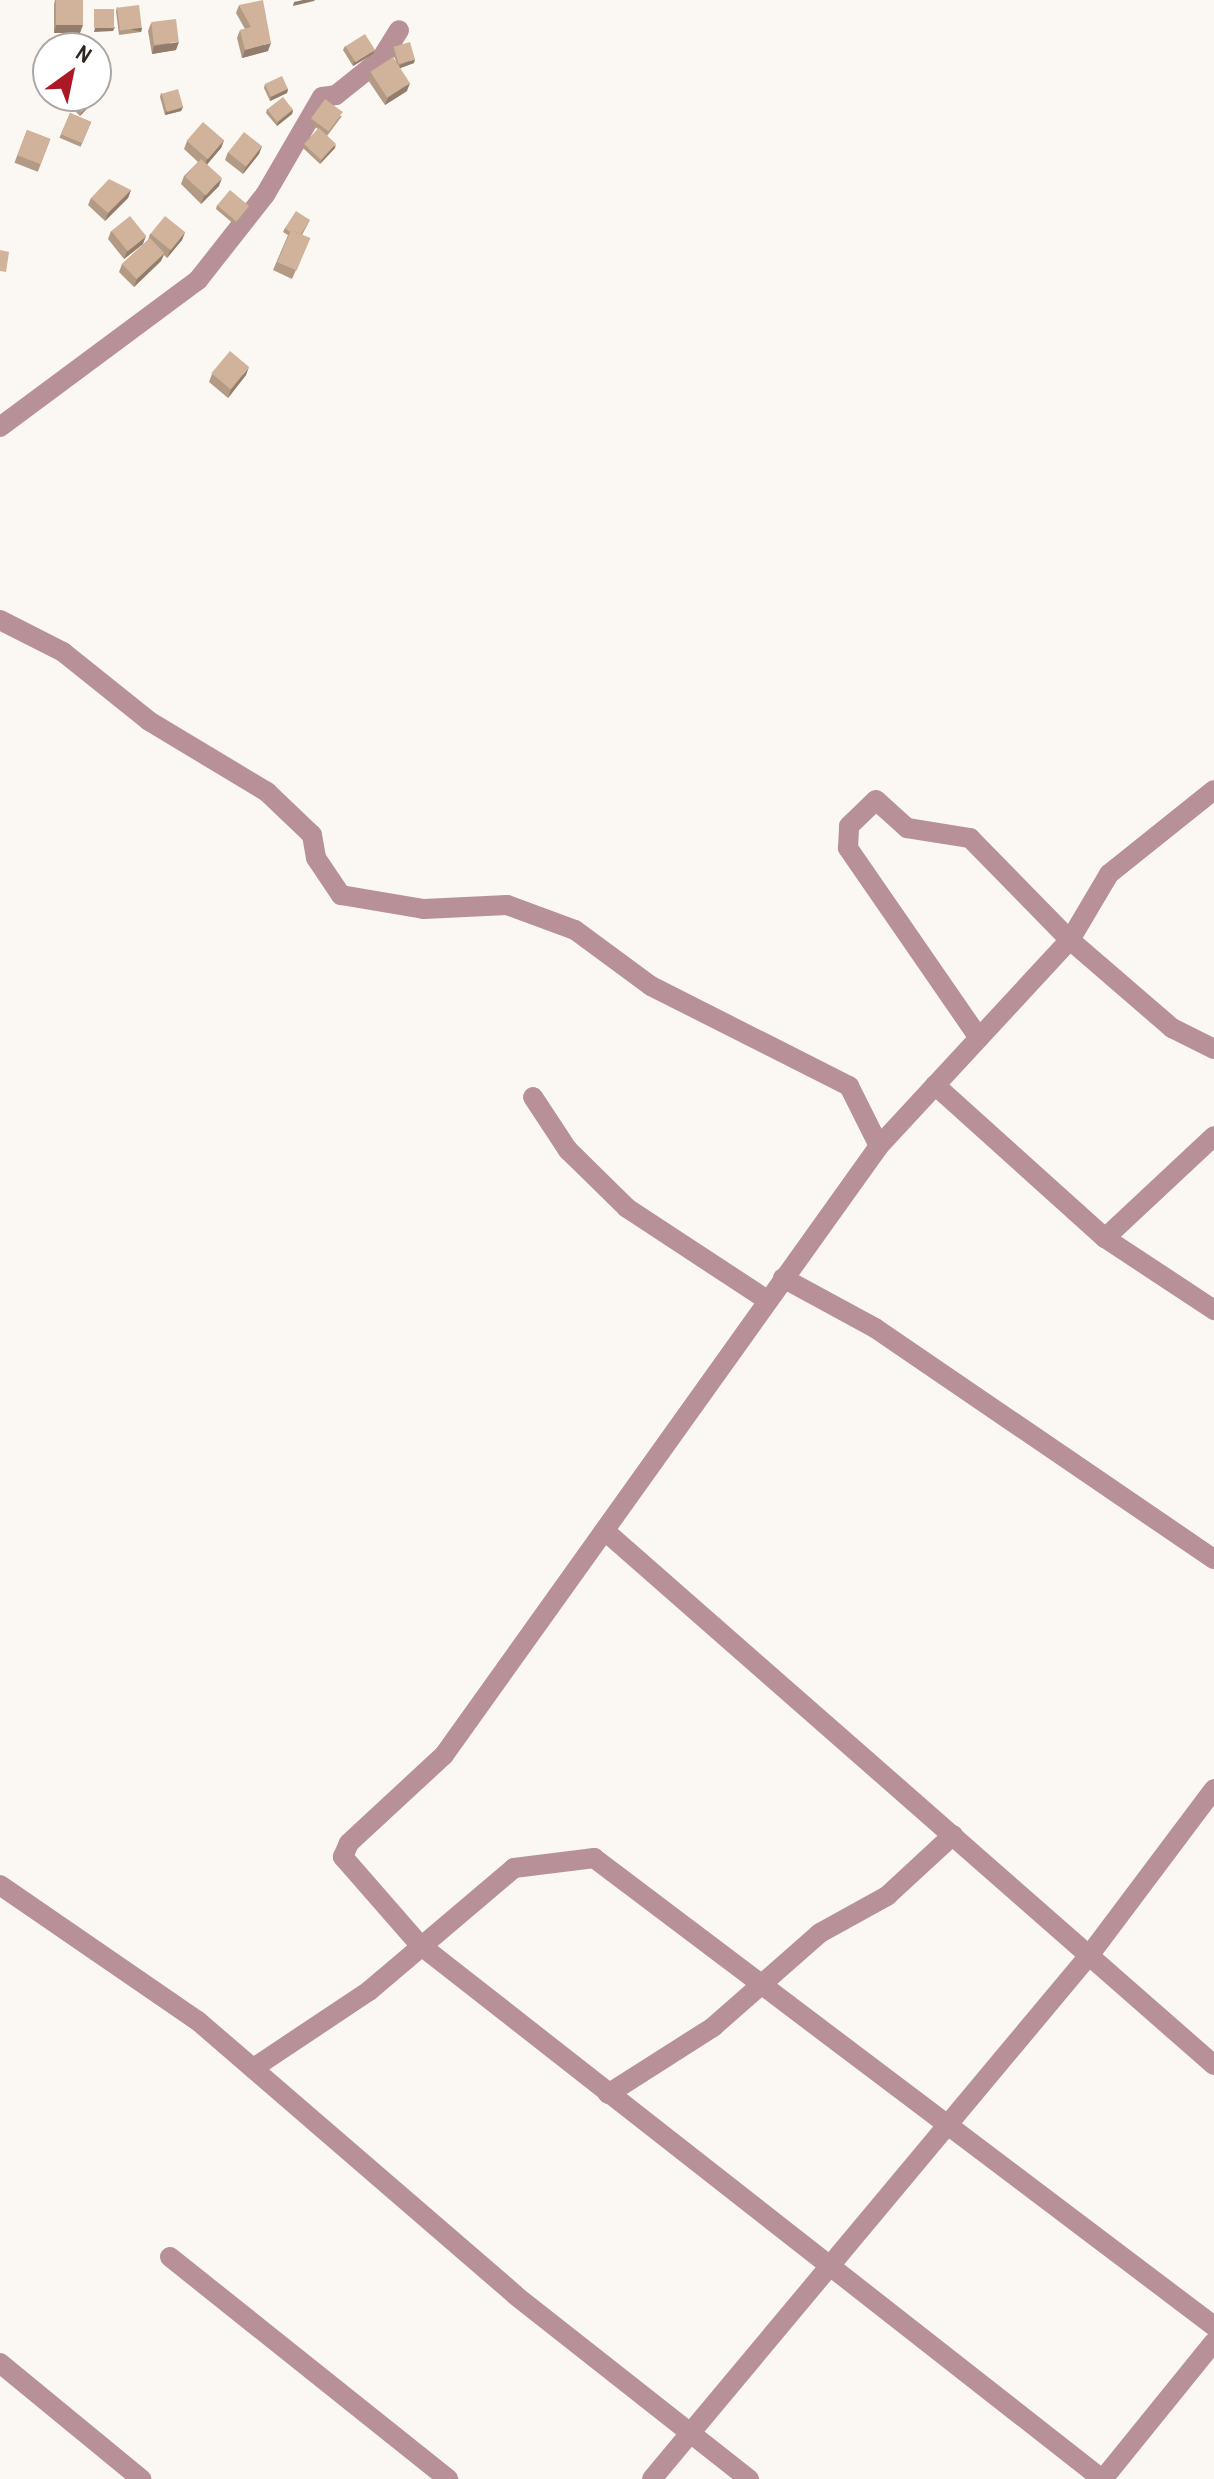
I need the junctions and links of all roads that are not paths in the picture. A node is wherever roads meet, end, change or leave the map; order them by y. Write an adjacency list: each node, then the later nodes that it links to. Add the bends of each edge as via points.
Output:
1 (399, 30): 2 (street, via 381,59 336,95 322,97 265,195 198,280)
2 (0, 427)
3 (0, 620): 11 (street, via 63,652 149,721 267,792 312,835 316,858 341,895 424,909 507,905 575,930 651,986 849,1086)
4 (1214, 790): 5 (street, via 1109,874)
5 (1070, 940): 6 (street); 6 (street, via 970,838 907,828 876,800 849,826 848,848); 7 (street, via 1172,1028)
6 (979, 1038): 8 (street)
7 (1214, 1049)
8 (935, 1085): 11 (street); 12 (street)
9 (533, 1097): 14 (street, via 568,1150 627,1208)
10 (1214, 1136): 12 (street)
11 (879, 1146): 13 (street)
12 (1105, 1238): 15 (street)
13 (783, 1278): 14 (street); 17 (street, via 875,1328)
14 (767, 1300): 16 (street)
15 (1214, 1310)
16 (605, 1531): 20 (street); 22 (street, via 444,1755 345,1851 345,1865)
17 (1214, 1559)
18 (1214, 1789): 19 (street)
19 (1208, 1812): 23 (street)
20 (953, 1835): 23 (street); 24 (street, via 912,1877 820,1933)
21 (0, 1885): 26 (street)
22 (419, 1944): 24 (street, via 514,1868 571,1855 618,1871); 26 (street, via 369,1991); 27 (street)
23 (1091, 1953): 25 (street); 28 (street)
24 (763, 1981): 27 (street, via 713,2027); 28 (street)
25 (1214, 2065)
26 (255, 2067): 34 (street)
27 (608, 2094): 30 (street)
28 (950, 2122): 30 (street); 31 (street)
29 (170, 2257): 36 (street)
30 (827, 2268): 34 (street); 39 (street)
31 (1214, 2326)
32 (1214, 2342): 39 (street)
33 (0, 2363): 35 (street)
34 (689, 2437): 37 (street); 38 (street)
35 (141, 2479)
36 (448, 2479)
37 (652, 2479)
38 (749, 2479)
39 (1102, 2479)

